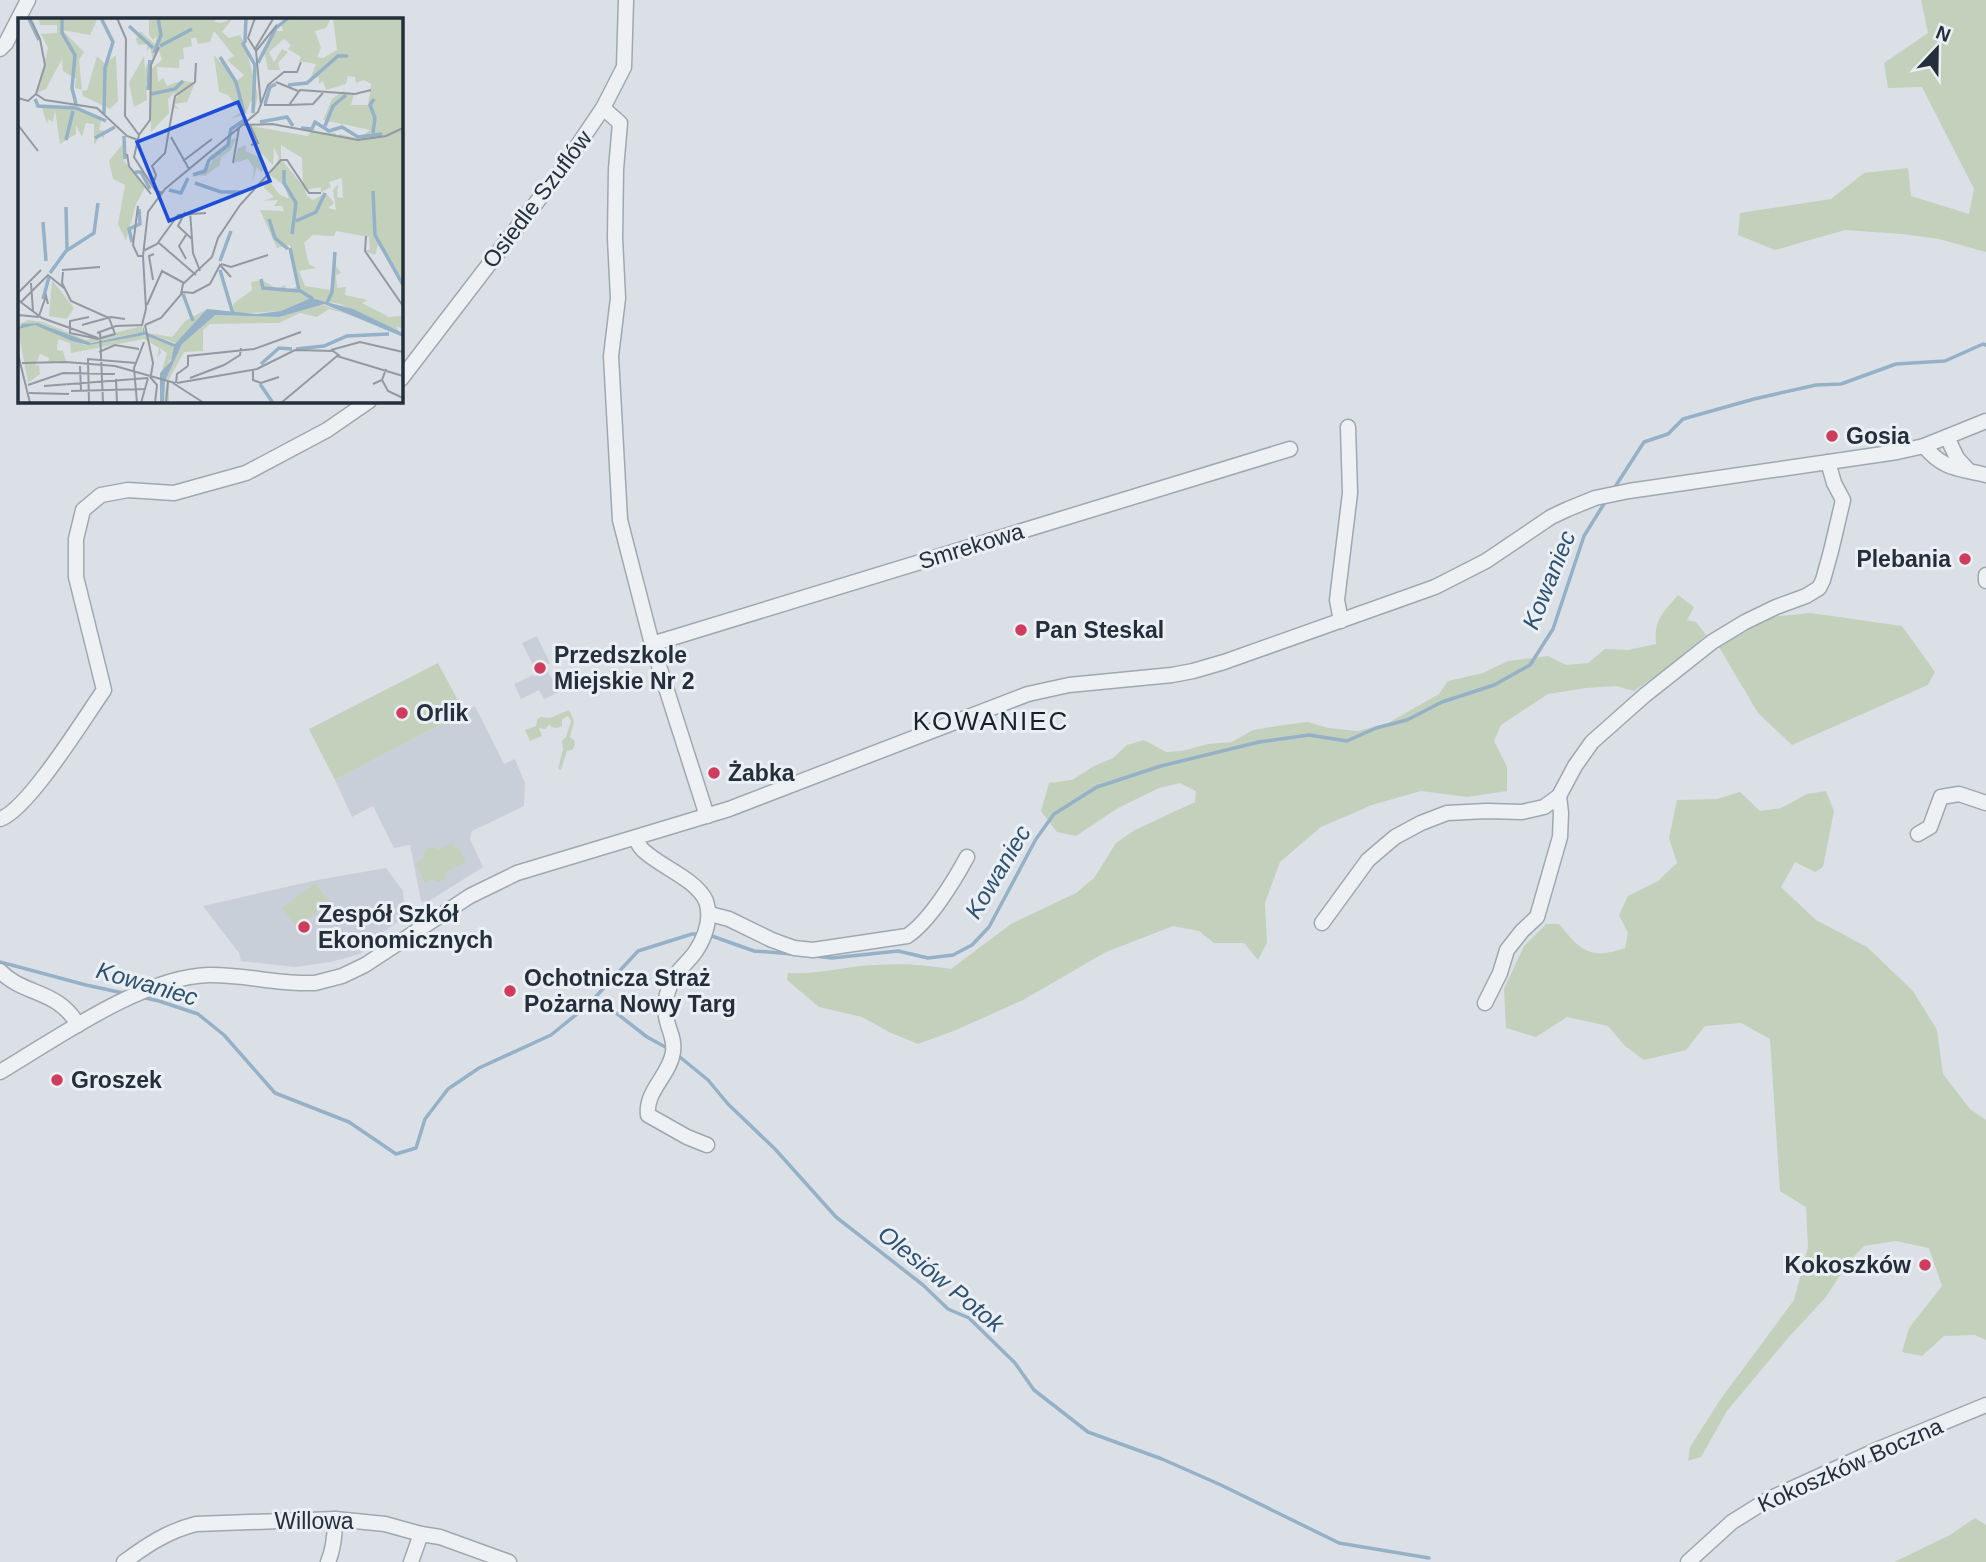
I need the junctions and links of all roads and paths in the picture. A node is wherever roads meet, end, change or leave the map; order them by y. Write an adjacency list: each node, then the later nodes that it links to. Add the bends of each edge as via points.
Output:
1 (28, 0): 3 (street)
2 (626, 0): 6 (street, Osiedle Szuflów, via 624,67)
3 (19, 18)
4 (18, 20): 5 (street)
5 (0, 49)
6 (603, 108): 7 (street, Osiedle Szuflów, via 559,173); 20 (street, via 620,123 615,238 618,298 611,356 620,520)
7 (402, 378)
8 (368, 402): 24 (street, via 327,430 246,473 174,494 128,490 102,495 83,510 76,539 76,578 104,690 59,758 23,801)
9 (1986, 421): 11 (street)
10 (1348, 427): 19 (street, via 1350,493 1337,600)
11 (1947, 437): 12 (street); 15 (street)
12 (1924, 446): 14 (street); 15 (street, via 1935,459)
13 (1290, 449): 20 (street, Smrekowa)
14 (1828, 462): 19 (street, via 1595,498 1550,517 1454,578); 21 (street, via 1843,499 1819,588 1712,642 1592,742)
15 (1970, 471): 16 (street)
16 (1986, 475)
17 (1986, 575): 18 (street)
18 (1986, 581)
19 (1341, 621): 23 (street, via 1194,671 1028,694)
20 (652, 644): 23 (street)
21 (1559, 796): 29 (street, via 1544,807 1522,812 1447,813 1421,823 1368,860); 31 (street, via 1560,838 1544,899 1537,917 1507,950)
22 (1986, 803): 25 (street, via 1959,794 1941,797 1930,827)
23 (707, 816): 26 (street)
24 (0, 819)
25 (1917, 834)
26 (635, 838): 28 (street, via 642,850 705,898); 32 (street, via 546,863 487,887 342,976 293,983 208,975 177,980 155,986)
27 (967, 857): 28 (street, via 927,917 907,936 813,950 772,940 729,919)
28 (709, 919): 34 (street, via 696,951 667,991 665,1015 674,1038 673,1051 647,1106 648,1115)
29 (1322, 923)
30 (2, 975): 32 (street, via 55,1000)
31 (1485, 1003)
32 (78, 1025): 33 (street)
33 (0, 1072)
34 (707, 1145)
35 (1986, 1405): 42 (street, Kokoszków Boczna, via 1769,1499 1732,1522)
36 (335, 1519): 37 (street, Willowa, via 385,1524); 38 (street, Willowa, via 196,1524 164,1535); 39 (street)
37 (421, 1534): 40 (street); 41 (street, Willowa)
38 (124, 1562)
39 (328, 1562)
40 (411, 1562)
41 (509, 1562)
42 (1688, 1562)

